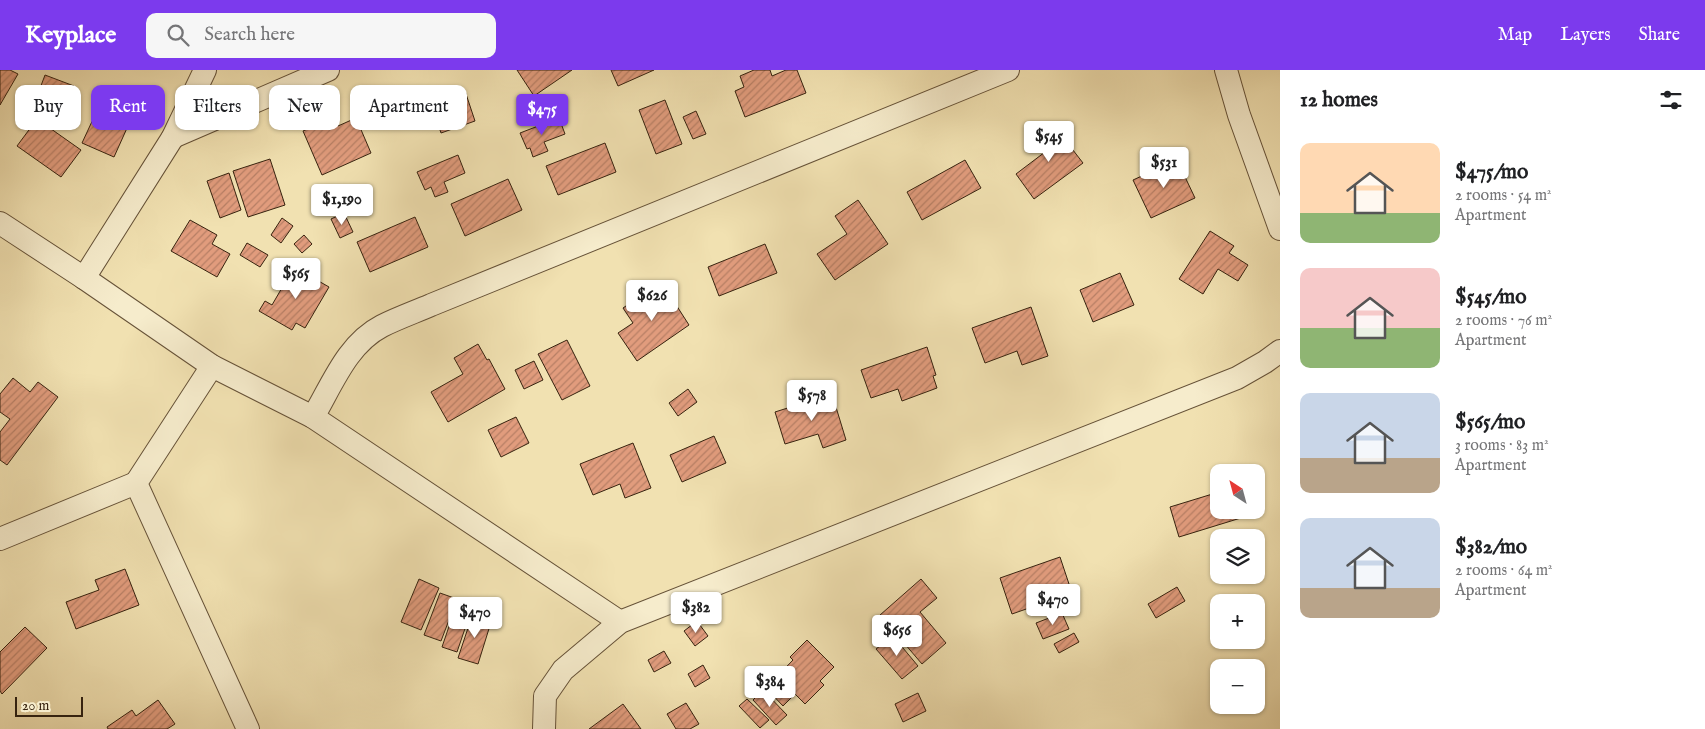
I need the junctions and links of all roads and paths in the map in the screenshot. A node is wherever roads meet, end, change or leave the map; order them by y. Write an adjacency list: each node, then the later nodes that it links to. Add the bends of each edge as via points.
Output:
1 (205, 70): 5 (street)
2 (328, 70): 5 (street)
3 (1008, 70): 11 (street, via 380,327 348,357)
4 (1226, 70): 7 (street, via 1239,116)
5 (173, 136): 8 (street)
6 (0, 223): 8 (street)
7 (1280, 228)
8 (84, 278): 10 (street)
9 (1280, 351): 14 (street, via 1227,382)
10 (212, 366): 11 (street); 12 (street)
11 (313, 418): 14 (street)
12 (136, 483): 13 (street); 15 (street)
13 (0, 539)
14 (620, 622): 16 (street, via 563,670 546,696)
15 (248, 729)
16 (544, 729)

